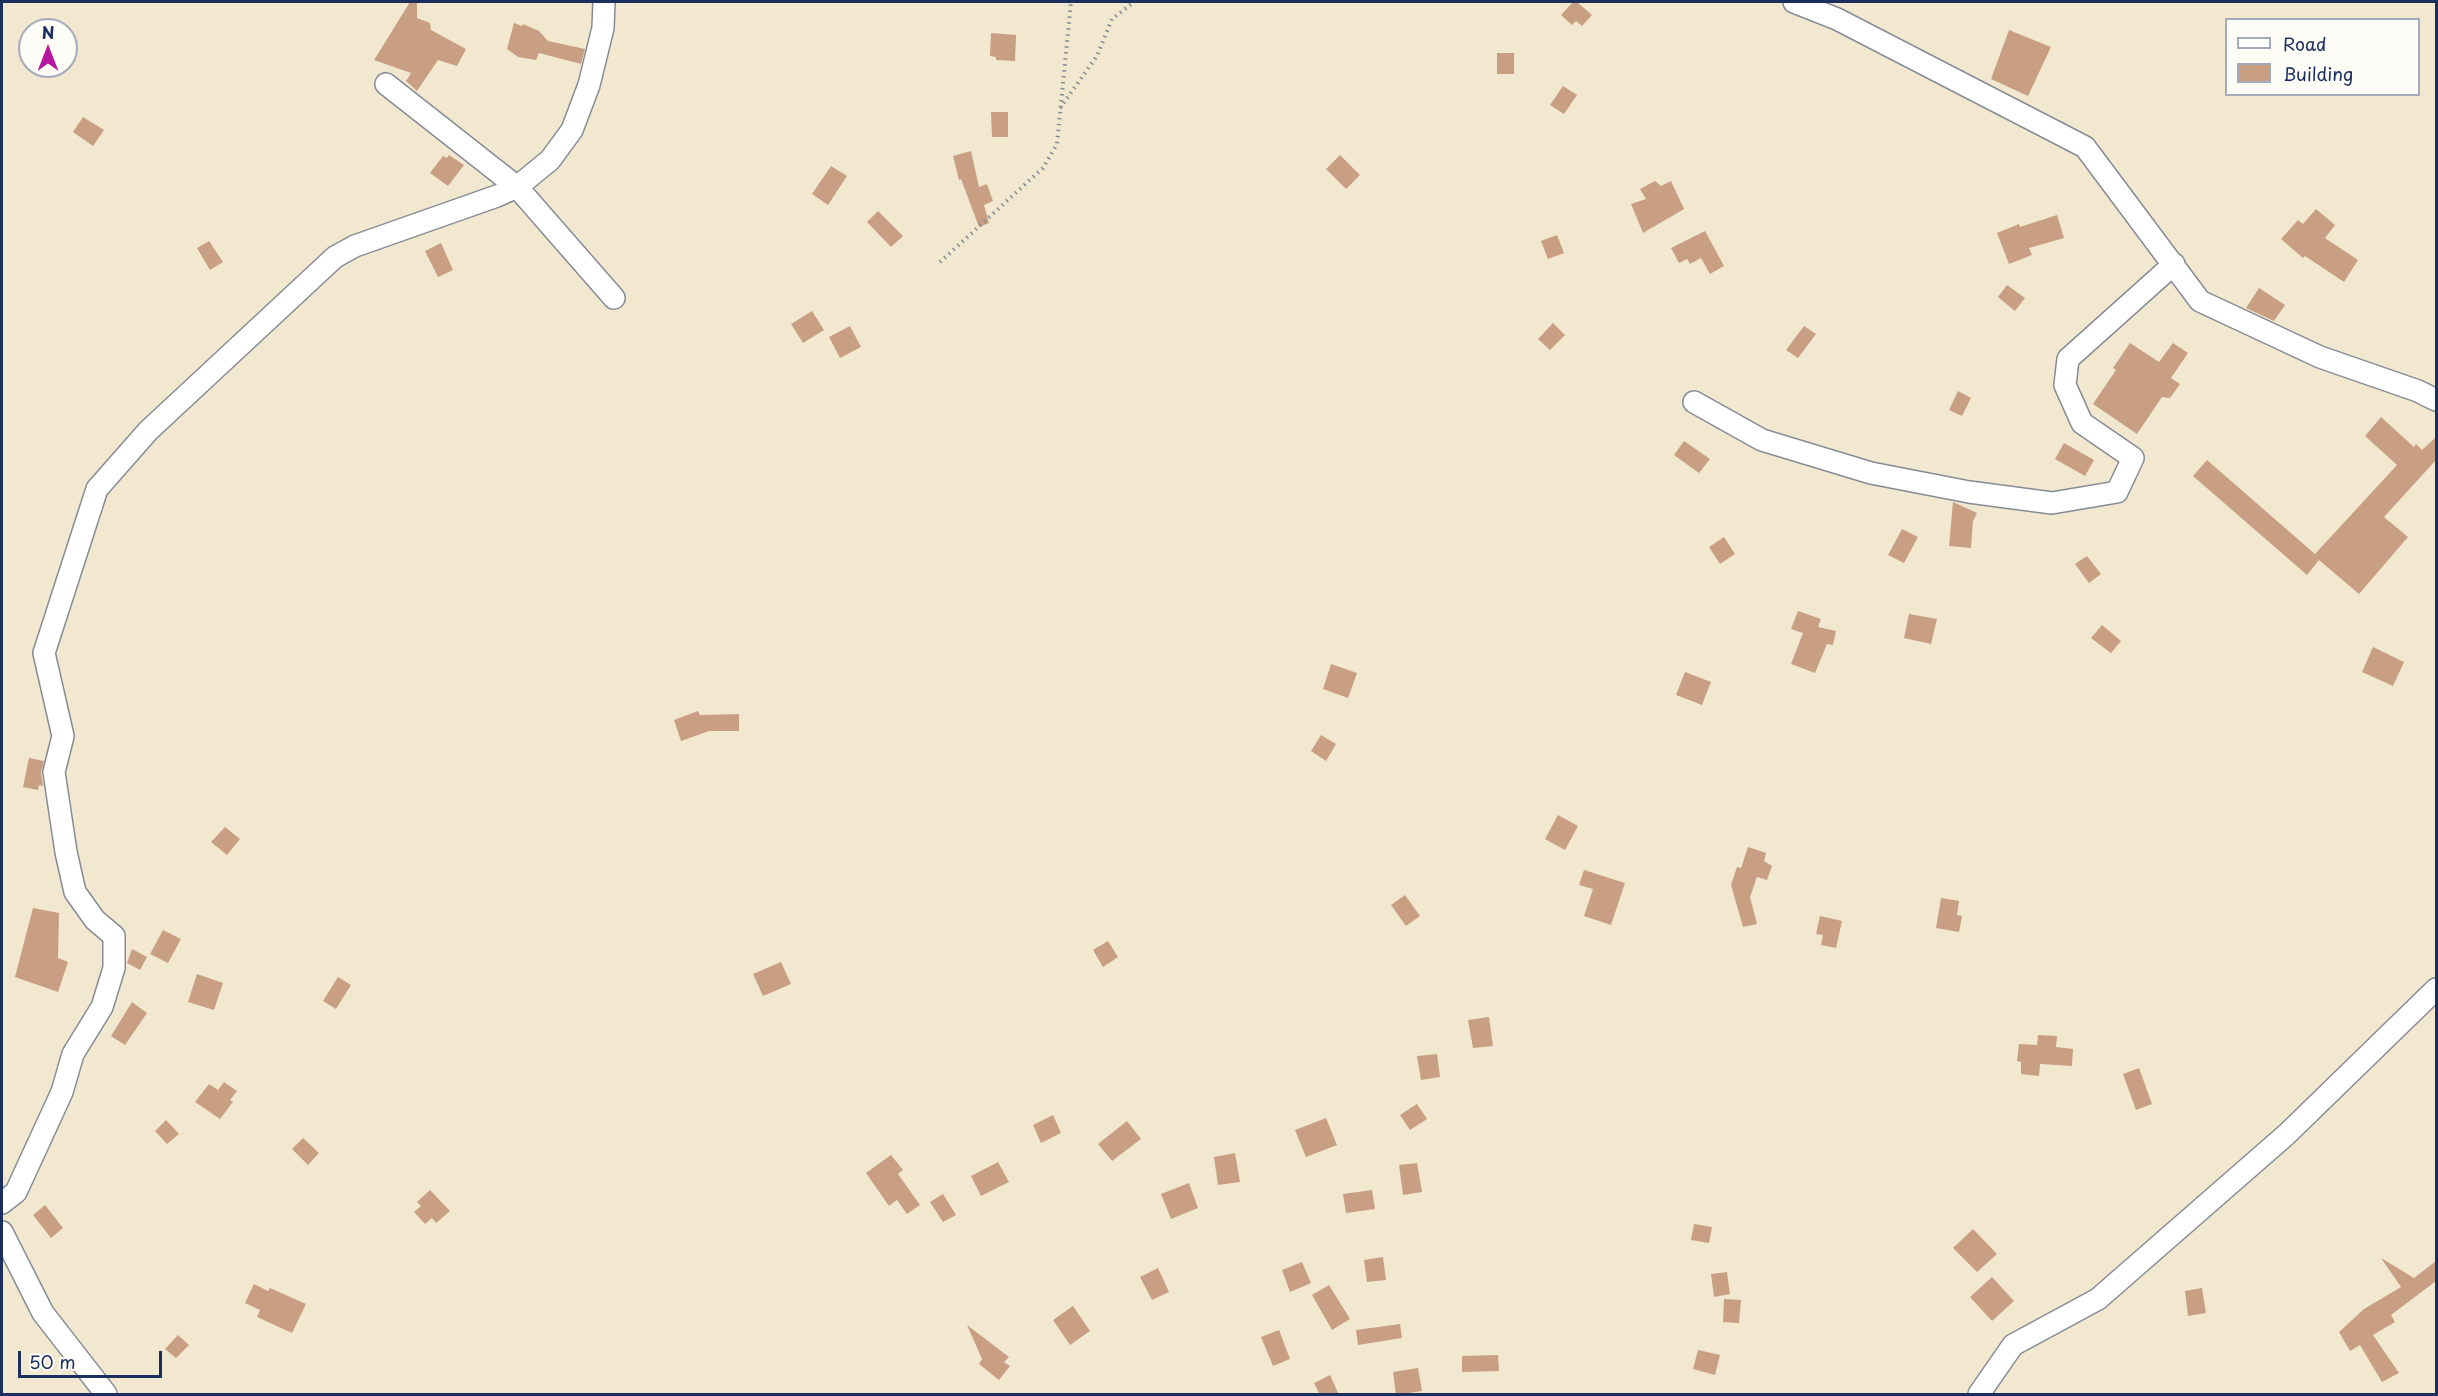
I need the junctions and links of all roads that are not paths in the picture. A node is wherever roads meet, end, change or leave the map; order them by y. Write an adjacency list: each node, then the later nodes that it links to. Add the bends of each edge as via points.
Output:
1 (604, 2): 4 (street, via 603,28 592,74 572,130 550,160)
2 (1794, 2): 5 (street, via 1837,19 2085,147)
3 (386, 84): 4 (street)
4 (517, 187): 6 (street); 10 (street, via 355,246 335,257 148,431 97,489 44,652 63,736 54,772 75,892 95,920 114,936 114,968 102,1007 73,1054 62,1092 16,1192)
5 (2174, 264): 7 (street, via 2200,301 2320,357); 8 (street, via 2068,359 2065,385 2082,423 2133,458 2116,492 2052,503 1870,473 1762,440)
6 (614, 298)
7 (2436, 400)
8 (1694, 402)
9 (2436, 989): 13 (street, via 2287,1134 2098,1299 2013,1344)
10 (2, 1203)
11 (2, 1232): 12 (street, via 43,1313)
12 (106, 1395)
13 (1978, 1395)

